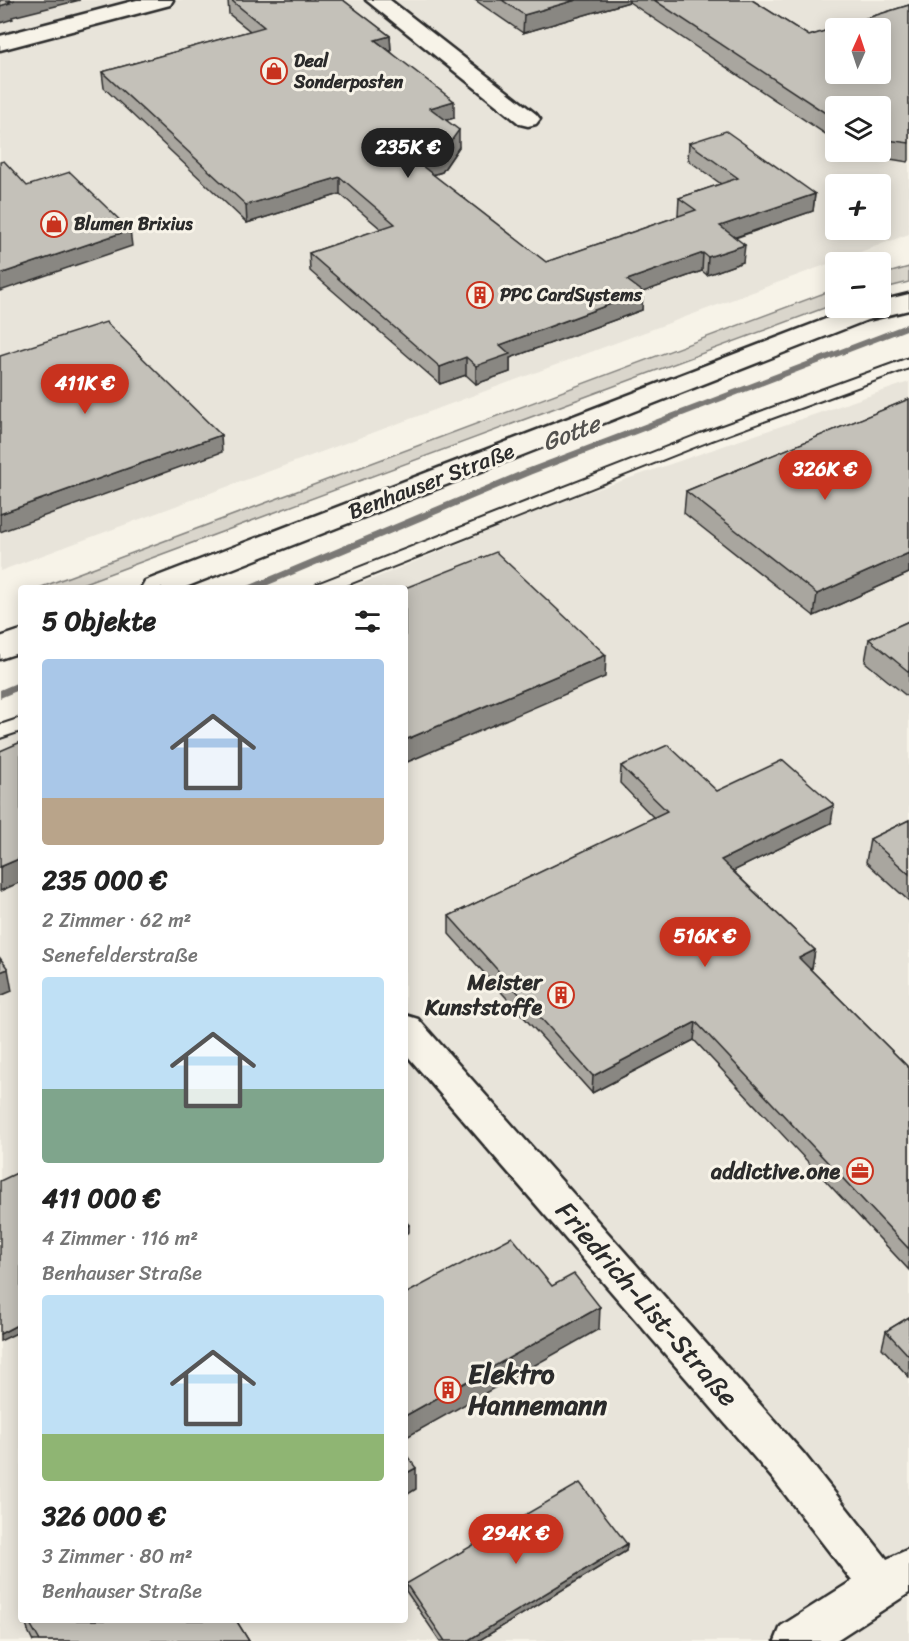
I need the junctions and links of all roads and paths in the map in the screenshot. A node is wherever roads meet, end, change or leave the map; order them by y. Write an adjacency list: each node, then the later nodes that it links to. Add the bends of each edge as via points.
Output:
1 (162, 0): 3 (street)
2 (377, 0): 4 (street)
3 (0, 43)
4 (528, 119)
5 (909, 302): 7 (street, Benhauser Straße, via 847,320)
6 (909, 363): 8 (lane, via 706,437)
7 (164, 585)
8 (331, 585)
9 (18, 641): 10 (street)
10 (0, 649)
11 (18, 725): 12 (lane)
12 (0, 732)
13 (408, 1032): 14 (street, Friedrich-List-Straße, via 789,1467)
14 (895, 1577): 15 (street, Friedrich-List-Straße)
15 (797, 1641)

